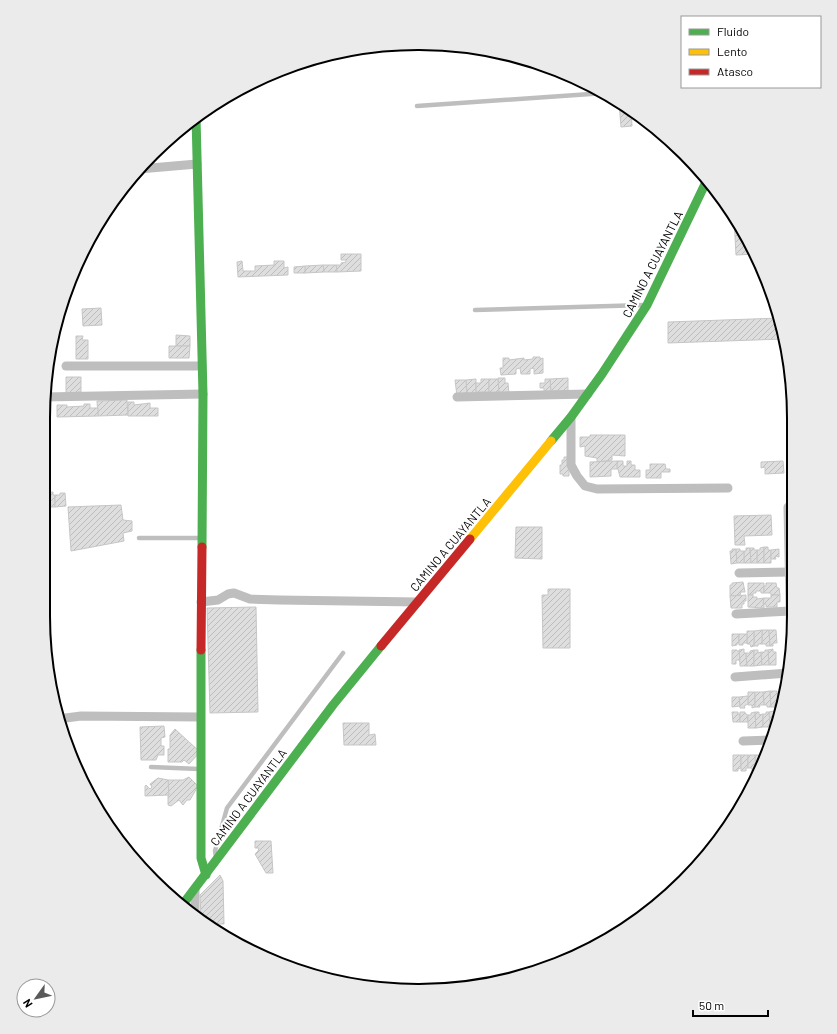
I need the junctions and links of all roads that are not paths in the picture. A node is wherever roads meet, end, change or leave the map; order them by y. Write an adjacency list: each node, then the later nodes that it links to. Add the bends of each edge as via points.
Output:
1 (593, 94): 2 (lane)
2 (417, 106)
3 (196, 124): 4 (street)
4 (197, 164): 5 (street); 10 (street)
5 (149, 167)
6 (704, 186): 7 (street, CAMINO A CUAYANTLA)
7 (647, 305): 8 (lane); 12 (street, CAMINO A CUAYANTLA)
8 (475, 310)
9 (66, 366): 10 (street)
10 (202, 366): 11 (street)
11 (203, 394): 13 (street); 18 (street)
12 (588, 394): 14 (street); 15 (street, CAMINO A CUAYANTLA)
13 (51, 396)
14 (457, 397)
15 (571, 417): 16 (street, via 571,465 585,486 597,489); 22 (street, CAMINO A CUAYANTLA)
16 (728, 488)
17 (140, 538): 18 (lane)
18 (202, 538): 21 (street)
19 (787, 572): 20 (street)
20 (739, 573)
21 (201, 602): 22 (street, via 218,600 234,593 250,599); 28 (street)
22 (418, 602): 34 (street, CAMINO A CUAYANTLA, via 333,705)
23 (787, 611): 24 (street)
24 (736, 614)
25 (343, 653): 34 (lane, via 227,808 214,851)
26 (782, 674): 27 (street)
27 (735, 677)
28 (200, 717): 29 (street); 33 (street)
29 (65, 718)
30 (765, 740): 31 (street)
31 (743, 741)
32 (151, 767): 33 (lane)
33 (200, 769): 35 (street, via 201,858)
34 (217, 858): 35 (street, CAMINO A CUAYANTLA)
35 (206, 874): 36 (street, CAMINO A CUAYANTLA)
36 (195, 890): 37 (street, CAMINO A CUAYANTLA); 38 (street)
37 (186, 901)
38 (196, 909)

